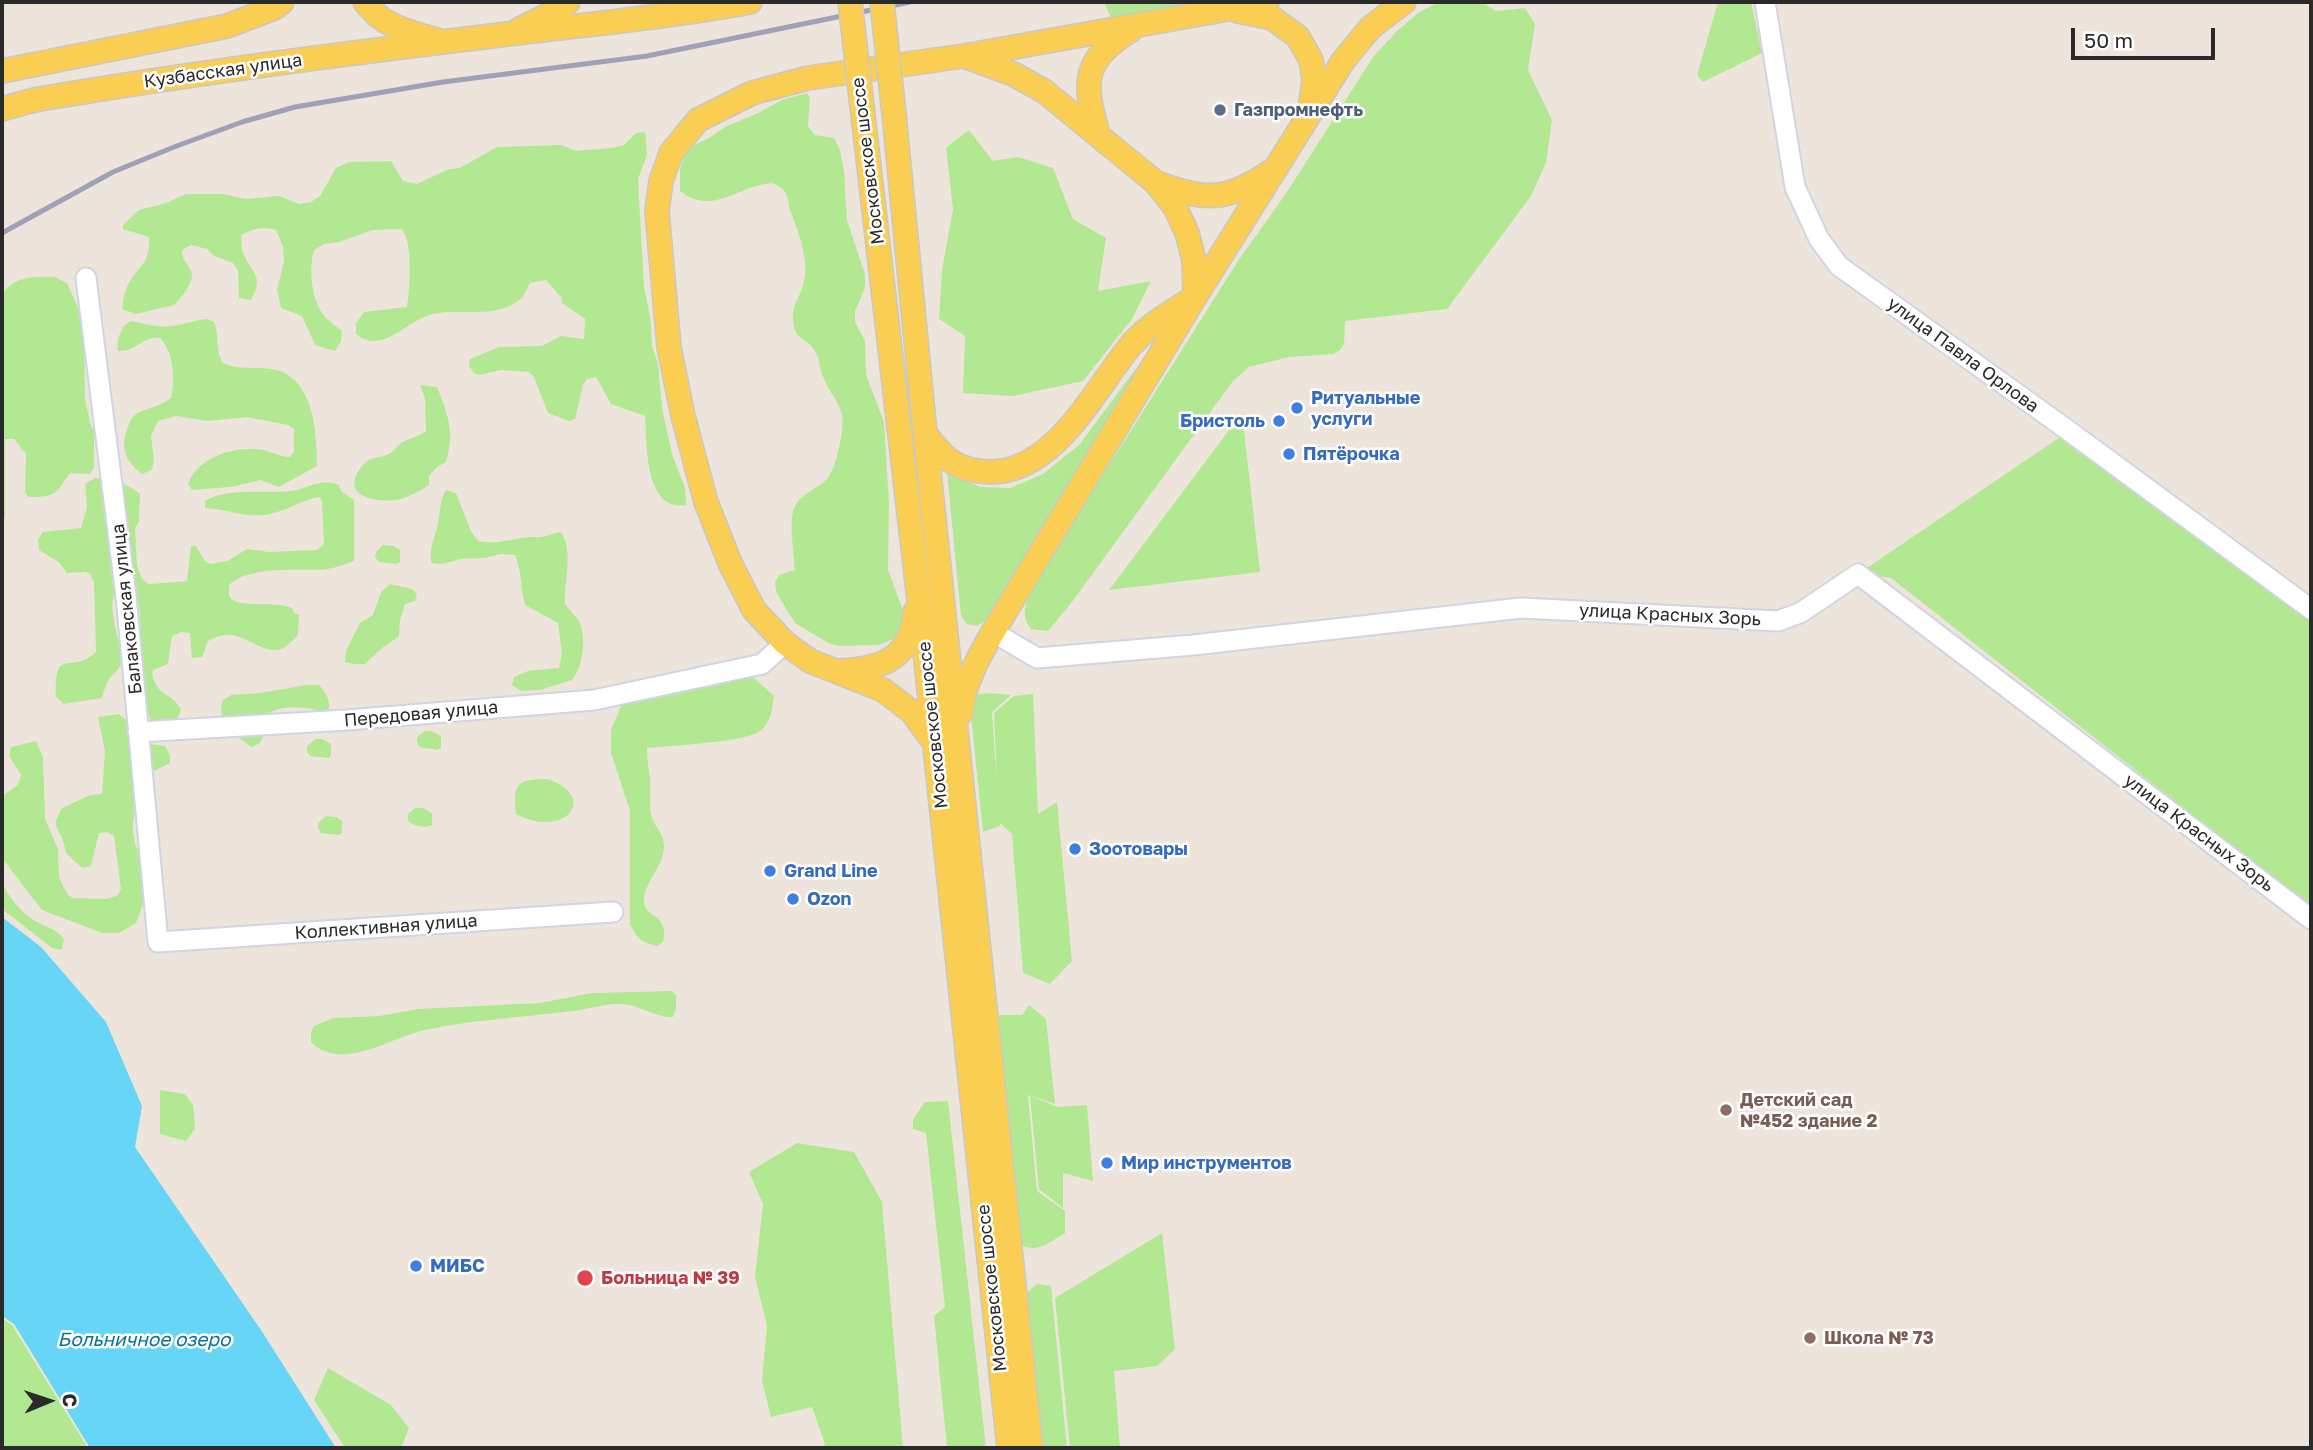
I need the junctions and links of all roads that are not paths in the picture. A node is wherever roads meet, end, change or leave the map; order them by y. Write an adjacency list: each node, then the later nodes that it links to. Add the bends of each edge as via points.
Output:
1 (282, 2): 15 (main road, via 227,26)
2 (365, 2): 13 (main road, via 373,14 393,27)
3 (568, 2): 12 (main road)
4 (750, 2): 12 (main road, Кузбасская улица)
5 (850, 2): 24 (main road, Московское шоссе, bridge)
6 (882, 2): 23 (main road, Московское шоссе, bridge)
7 (1267, 2): 10 (main road)
8 (1405, 2): 17 (main road, via 1370,28 1343,61)
9 (1765, 2): 25 (street, улица Павла Орлова, via 1795,187 1818,239 1839,265)
10 (1228, 9): 11 (main road); 17 (main road, via 1272,18 1298,37 1311,60 1314,80)
11 (1137, 26): 14 (main road); 18 (main road, via 1096,58 1089,79 1089,104)
12 (511, 34): 13 (main road, Кузбасская улица)
13 (446, 43): 16 (main road, Кузбасская улица, via 247,66)
14 (964, 56): 18 (main road, via 1044,91); 27 (main road, via 808,78 752,93 698,120 671,153 661,181 657,211 669,346 706,502 754,610)
15 (2, 71)
16 (2, 109)
17 (1310, 117): 19 (main road)
18 (1098, 134): 20 (main road)
19 (1277, 167): 20 (main road, via 1248,187 1227,194 1205,196); 22 (main road)
20 (1155, 182): 22 (main road, via 1175,207 1187,233 1194,260)
21 (86, 278): 29 (street, Балаковская улица, via 126,596)
22 (1195, 297): 23 (main road, via 1162,317 1133,343 1077,419 1051,446 1022,465 1002,472 961,467 941,455); 26 (main road)
23 (925, 433): 30 (main road, Московское шоссе)
24 (917, 580): 28 (main road, via 913,627 904,649 866,670); 31 (main road, Московское шоссе)
25 (2311, 609)
26 (993, 632): 30 (main road, via 963,698); 33 (street, улица Красных Зорь, via 1037,658 1521,608 1778,621 1800,613 1858,574)
27 (785, 643): 28 (main road); 29 (street, Передовая улица, via 762,664 594,700)
28 (834, 671): 31 (main road, via 883,690 912,712)
29 (138, 732): 34 (street, Балаковская улица)
30 (958, 740): 36 (main road, Московское шоссе)
31 (934, 744): 35 (main road, Московское шоссе)
32 (613, 912): 34 (street, Коллективная улица)
33 (2311, 919)
34 (158, 942)
35 (1009, 1448)
36 (1031, 1448)

